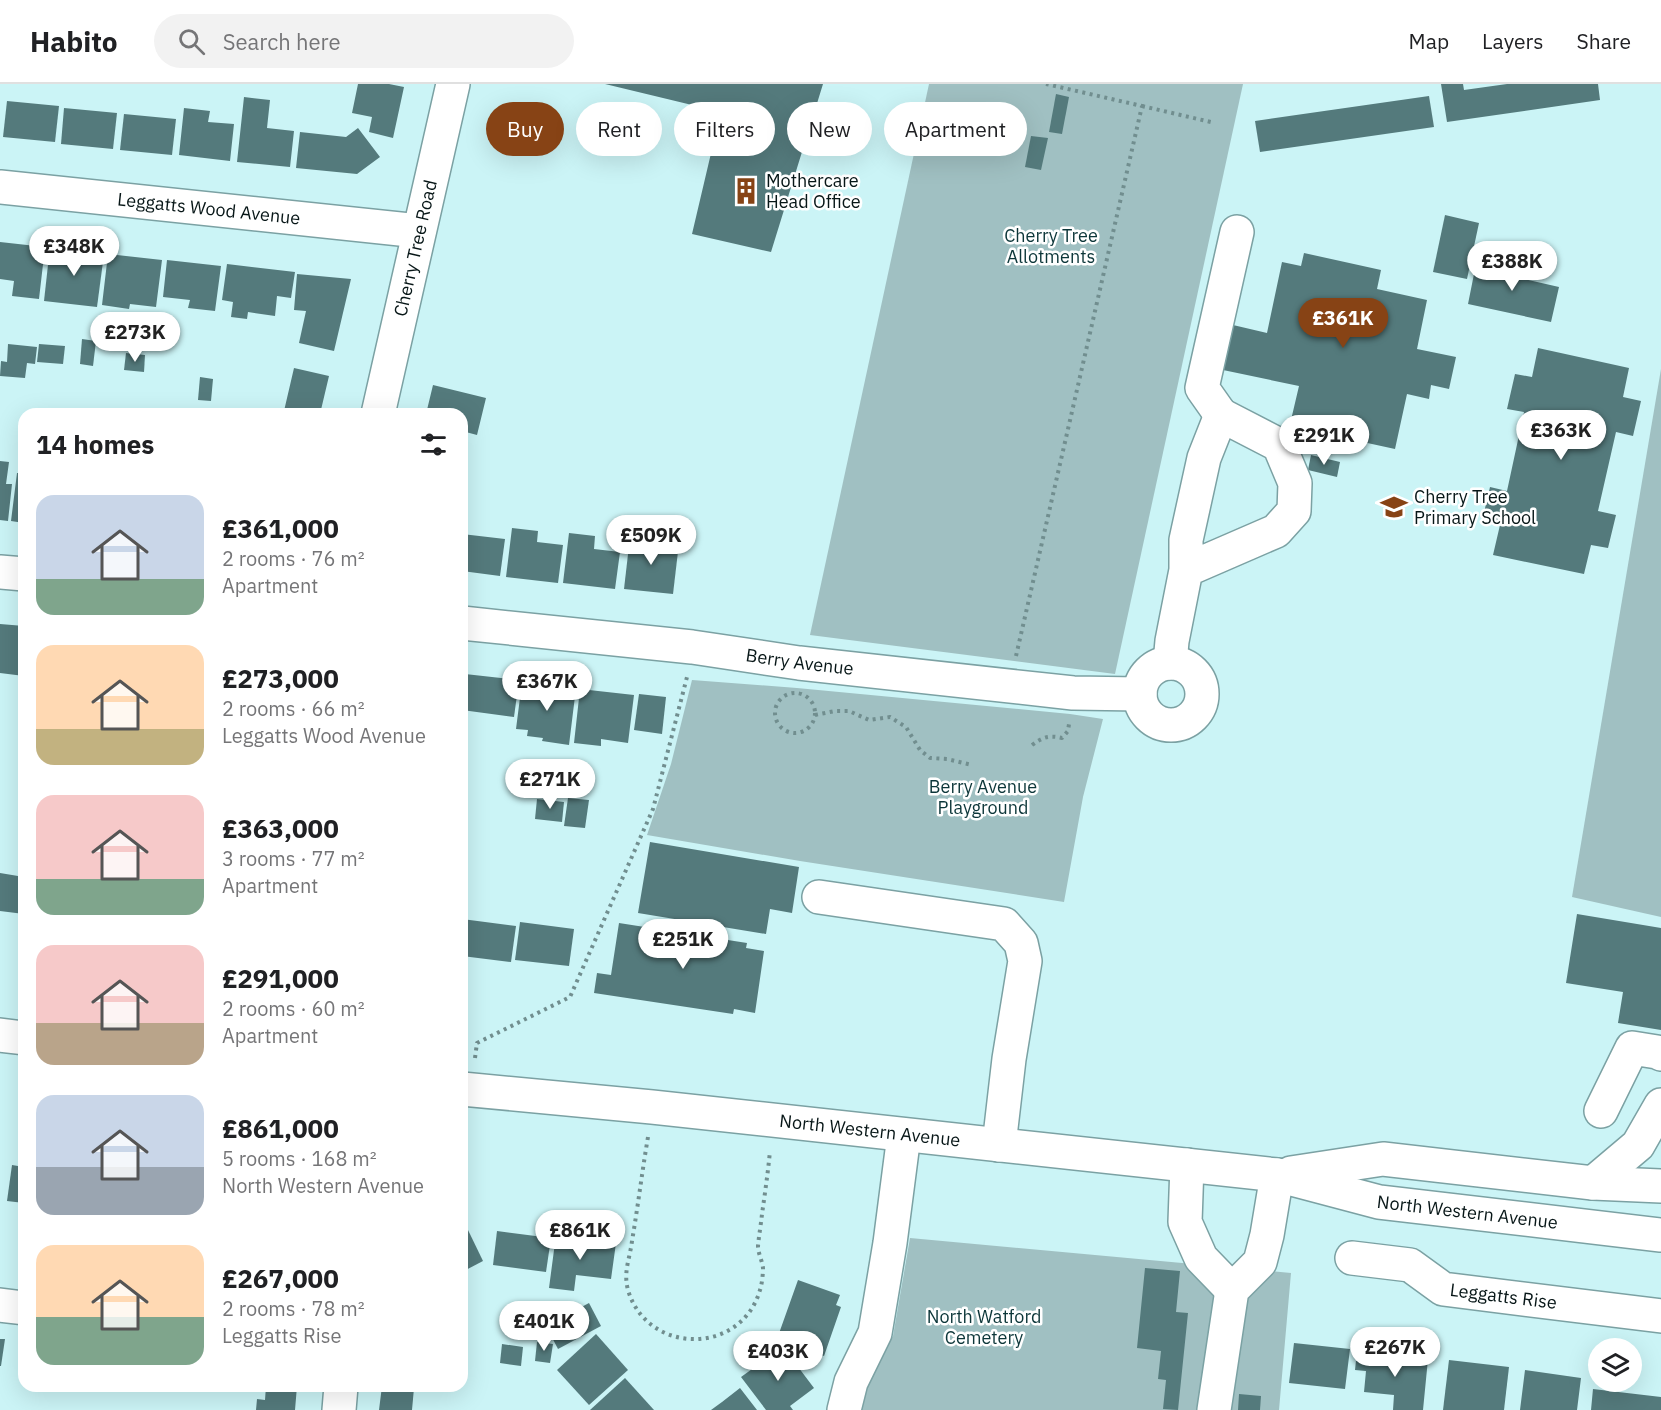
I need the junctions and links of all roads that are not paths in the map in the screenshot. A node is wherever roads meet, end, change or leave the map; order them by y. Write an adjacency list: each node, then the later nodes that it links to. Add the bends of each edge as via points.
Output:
1 (453, 84): 3 (main road, Cherry Tree Road)
2 (0, 187): 3 (main road, Leggatts Wood Avenue)
3 (418, 231): 5 (main road, Cherry Tree Road)
4 (1237, 232): 6 (main road, via 1202,388)
5 (379, 408)
6 (1221, 416): 7 (main road, via 1204,458 1186,540); 7 (main road, via 1279,445 1295,483 1294,511 1276,531)
7 (1186, 570): 11 (main road)
8 (0, 572): 9 (main road)
9 (18, 574)
10 (468, 624): 12 (main road, Berry Avenue, via 1073,693)
11 (1170, 663): 12 (main road, via 1152,669); 12 (main road, via 1180,664 1196,675 1202,693 1197,712 1181,723 1161,724 1146,712)
12 (1140, 694)
13 (819, 897): 21 (main road, via 1004,924 1021,943 1025,961)
14 (0, 1035): 15 (main road)
15 (18, 1037)
16 (1661, 1054): 19 (main road, via 1632,1048)
17 (468, 1078): 20 (main road, North Western Avenue, via 652,1107)
18 (1661, 1105): 24 (main road, via 1638,1145)
19 (1601, 1111)
20 (904, 1135): 21 (main road, North Western Avenue); 34 (main road, via 875,1333 852,1382)
21 (999, 1145): 22 (main road, North Western Avenue)
22 (1187, 1165): 23 (main road, North Western Avenue); 28 (main road, via 1185,1222 1202,1258)
23 (1277, 1174): 24 (main road, North Western Avenue, via 1383,1159); 26 (main road, North Western Avenue, via 1379,1202); 28 (main road, via 1260,1262)
24 (1593, 1183): 25 (main road, North Western Avenue)
25 (1661, 1186)
26 (1661, 1236)
27 (1352, 1258): 31 (main road, Leggatts Rise, via 1410,1265 1443,1289)
28 (1233, 1290): 35 (main road)
29 (0, 1305): 30 (main road)
30 (18, 1307)
31 (1661, 1316)
32 (340, 1392): 33 (main road)
33 (339, 1410)
34 (844, 1410)
35 (1214, 1410)

